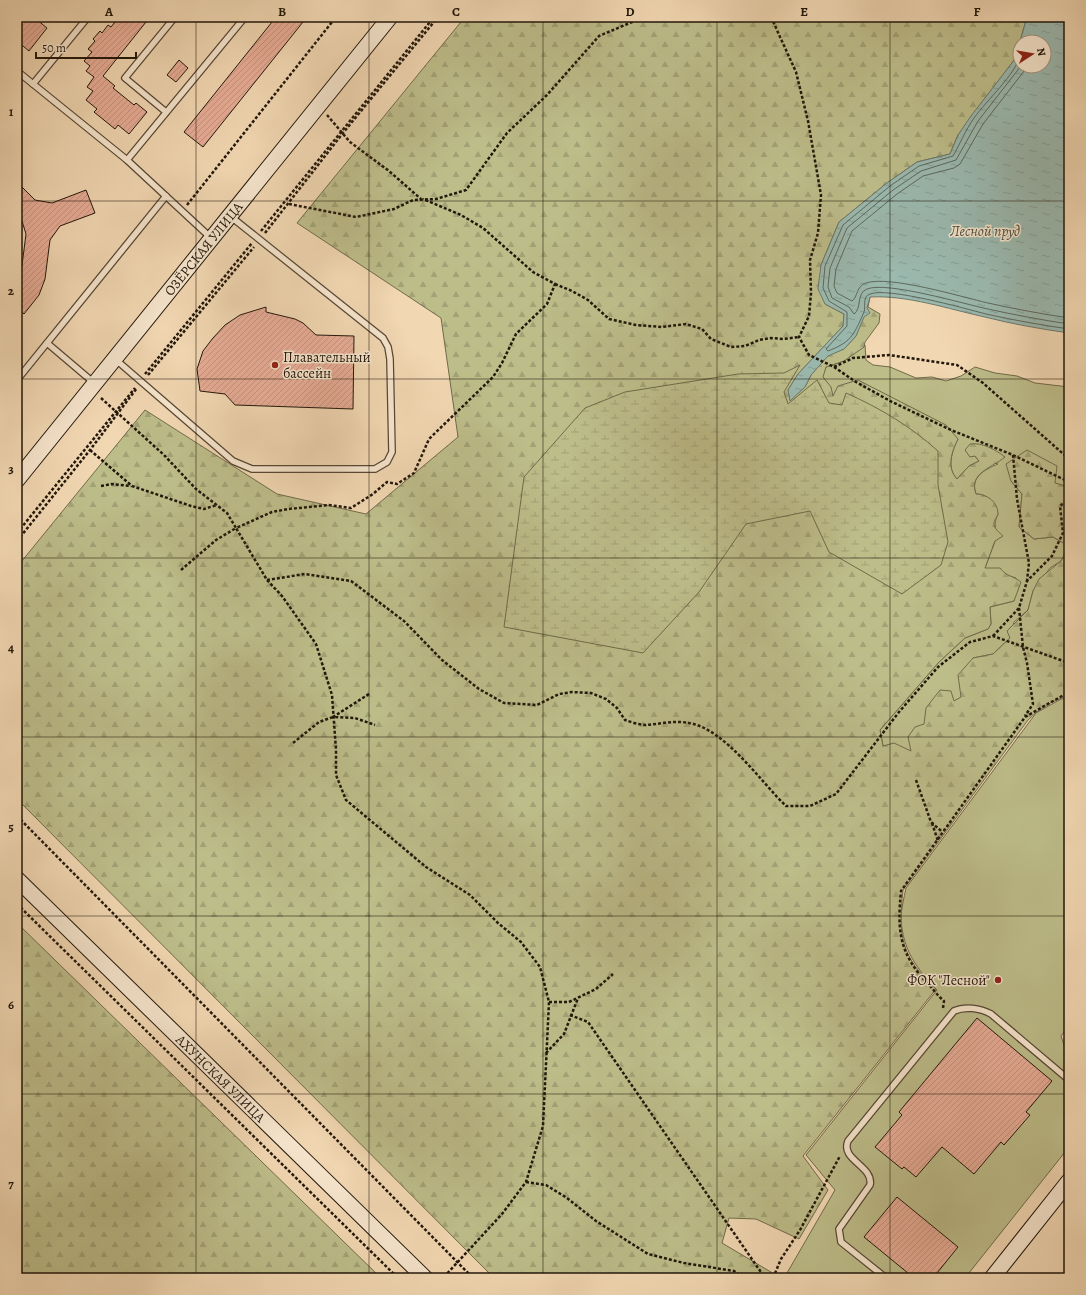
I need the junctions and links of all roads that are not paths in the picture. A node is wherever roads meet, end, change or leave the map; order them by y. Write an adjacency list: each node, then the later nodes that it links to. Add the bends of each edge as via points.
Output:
1 (88, 17): 6 (lane)
2 (175, 17): 7 (lane, via 126,78)
3 (246, 17): 7 (lane)
4 (390, 17): 10 (main road, ОЗЁРСКАЯ УЛИЦА)
5 (17, 71): 6 (lane)
6 (33, 84): 8 (lane)
7 (166, 112): 8 (lane)
8 (127, 160): 9 (lane)
9 (166, 196): 11 (lane); 12 (lane)
10 (230, 216): 11 (main road, ОЗЁРСКАЯ УЛИЦА); 13 (lane, via 383,338 390,359 392,452 387,462 375,469 252,469 233,461)
11 (212, 239): 13 (main road, ОЗЁРСКАЯ УЛИЦА)
12 (47, 343): 14 (lane); 15 (lane)
13 (115, 359): 15 (main road, ОЗЁРСКАЯ УЛИЦА)
14 (17, 380)
15 (93, 387): 16 (main road, ОЗЁРСКАЯ УЛИЦА)
16 (17, 480)
17 (17, 879): 20 (main road, АХУНСКАЯ УЛИЦА)
18 (1069, 1080): 21 (lane, via 991,1014 984,1010 961,1008 954,1011 848,1141 846,1147 847,1152 869,1174 871,1180 839,1229 839,1236 841,1242)
19 (1069, 1181): 22 (main road)
20 (425, 1278)
21 (886, 1278)
22 (992, 1278)

